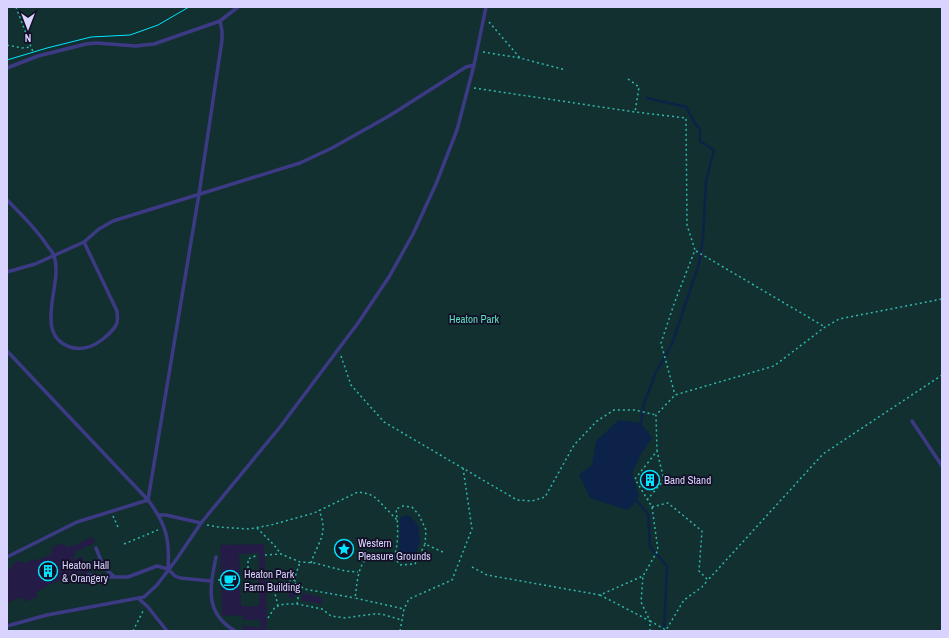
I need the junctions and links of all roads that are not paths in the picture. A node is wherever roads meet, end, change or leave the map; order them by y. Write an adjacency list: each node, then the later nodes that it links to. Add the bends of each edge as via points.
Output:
1 (238, 7): 3 (lane)
2 (486, 7): 4 (lane)
3 (220, 22): 5 (lane, via 154,44 86,44 36,56); 6 (lane, via 222,40)
4 (474, 66): 6 (lane, via 466,67 389,116 326,151 300,163); 16 (lane, via 457,130 436,184 390,277 339,350 280,427)
5 (7, 68)
6 (199, 194): 8 (lane, via 113,221); 14 (lane)
7 (7, 200): 9 (lane, via 45,241)
8 (84, 242): 9 (lane); 9 (lane, via 117,311 117,322 112,330 88,348 76,349 62,344 52,332 51,307 56,271)
9 (54, 256): 10 (lane)
10 (7, 272)
11 (7, 351): 14 (lane)
12 (912, 421): 13 (lane)
13 (942, 466)
14 (148, 500): 15 (lane); 18 (lane, via 77,522)
15 (159, 516): 16 (lane, via 166,515); 20 (lane, via 168,542)
16 (201, 523): 20 (lane)
17 (96, 548): 22 (lane, via 104,568)
18 (7, 557)
19 (216, 557): 23 (lane)
20 (168, 569): 22 (lane, via 157,566 135,575); 23 (lane, via 180,578); 24 (lane, via 148,594)
21 (88, 575): 22 (lane)
22 (115, 578)
23 (211, 581): 27 (lane, via 211,602 214,610 226,626)
24 (139, 599): 25 (lane, via 47,615); 26 (lane)
25 (7, 626)
26 (167, 631)
27 (235, 631)

